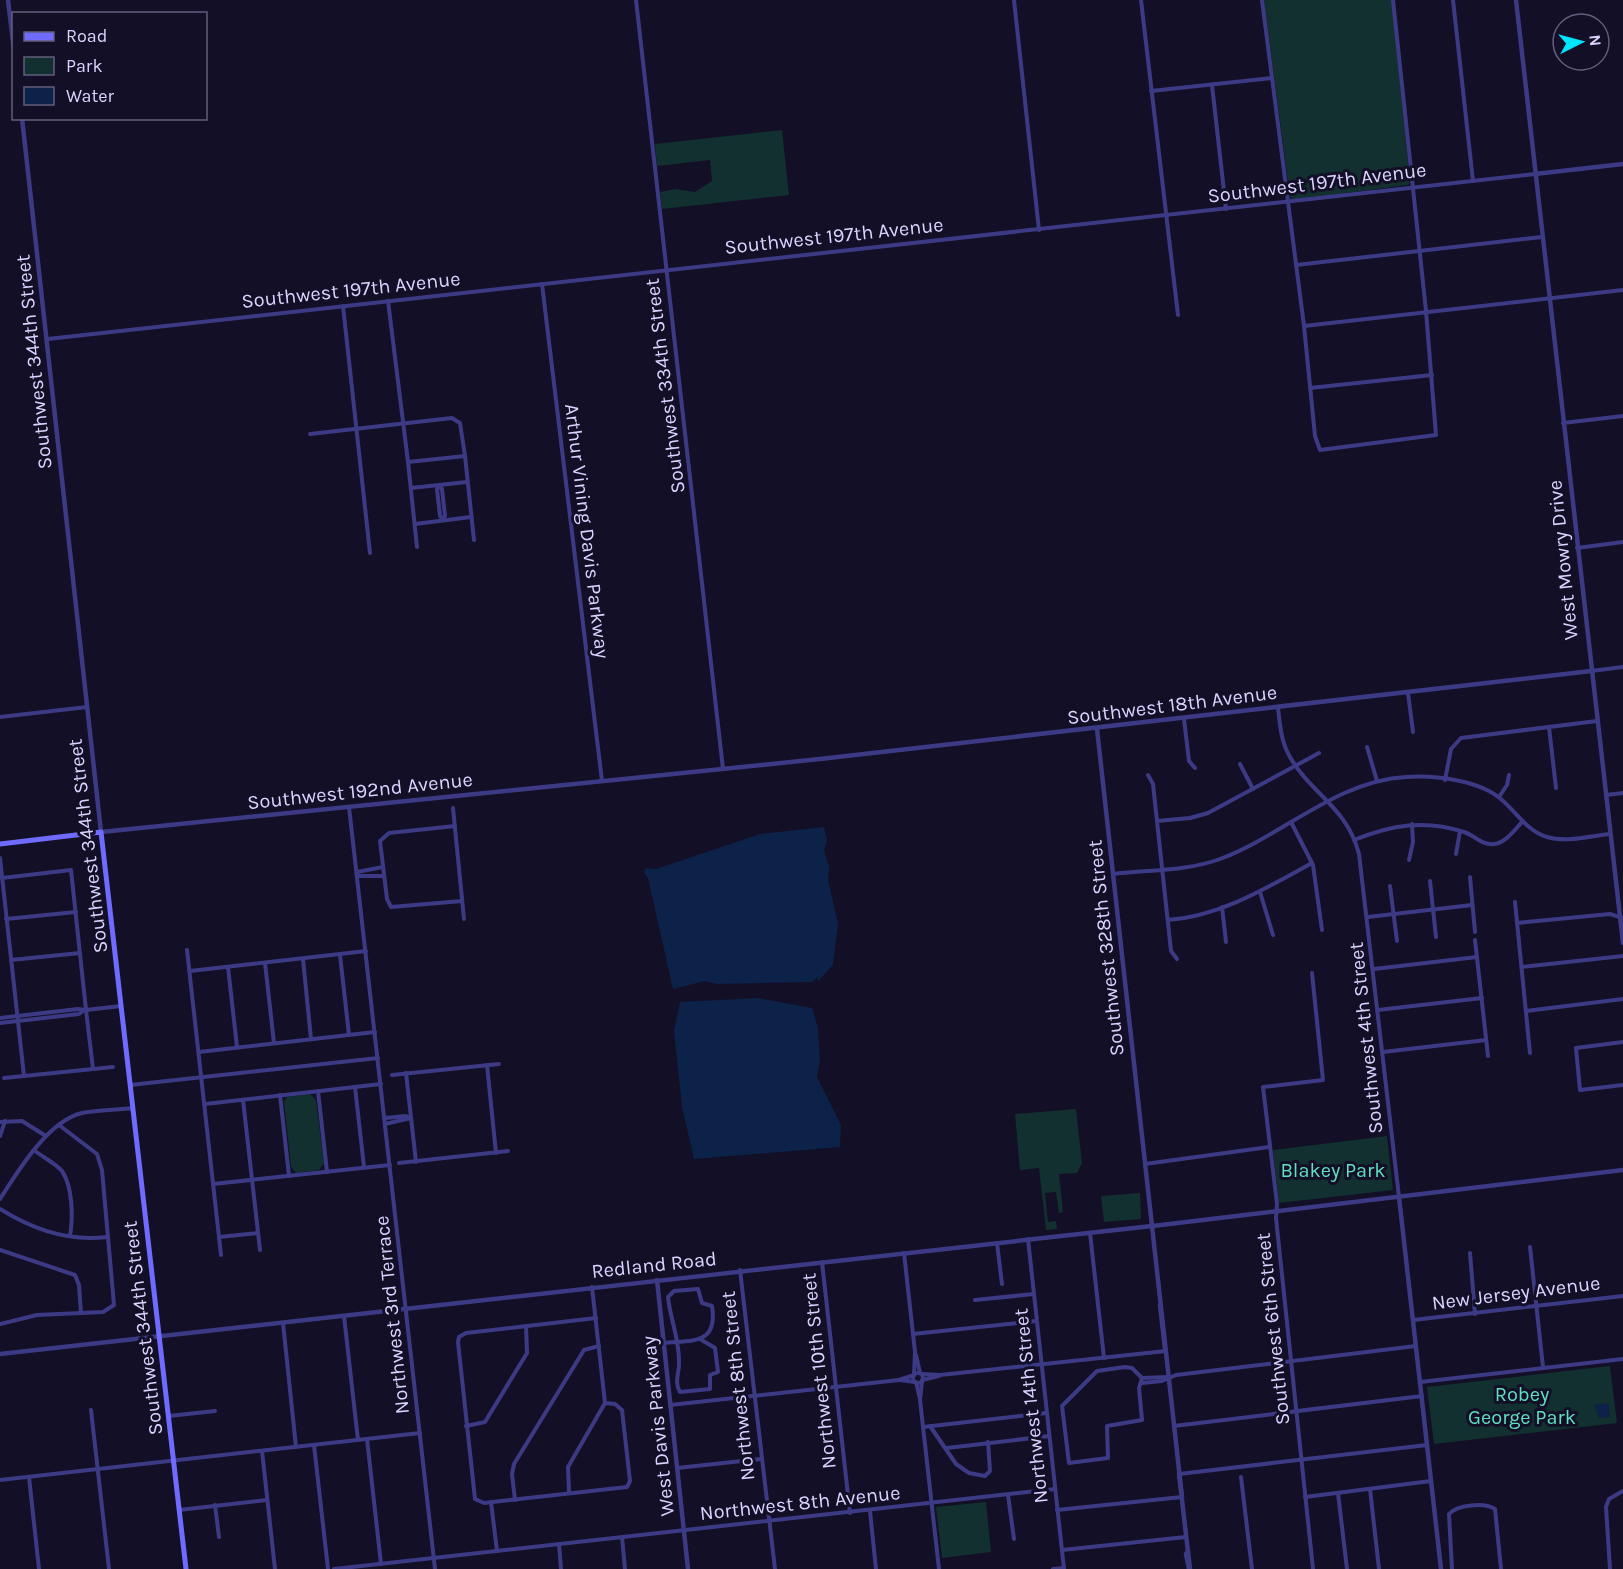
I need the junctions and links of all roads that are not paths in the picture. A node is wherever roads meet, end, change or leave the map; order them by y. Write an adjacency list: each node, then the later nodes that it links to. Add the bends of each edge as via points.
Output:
1 (8, 0): 9 (street)
2 (636, 0): 25 (street, Southwest 334th Street)
3 (1014, 0): 21 (street)
4 (1141, 0): 12 (street)
5 (1262, 0): 10 (street)
6 (1393, 0): 17 (street)
7 (1453, 0): 16 (street)
8 (1516, 0): 15 (street, West Mowry Drive)
9 (12, 33)
10 (1272, 78): 11 (street); 18 (street)
11 (1212, 85): 12 (street); 19 (street)
12 (1151, 91): 20 (street)
13 (22, 120): 34 (street, Southwest 344th Street)
14 (1623, 164): 15 (street, Southwest 197th Avenue)
15 (1535, 174): 16 (street, Southwest 197th Avenue); 22 (street, West Mowry Drive)
16 (1473, 181): 17 (street, Southwest 197th Avenue)
17 (1413, 187): 18 (street, Southwest 197th Avenue); 23 (street)
18 (1288, 202): 19 (street, Southwest 197th Avenue); 24 (street)
19 (1226, 209): 20 (street, Southwest 197th Avenue)
20 (1166, 217): 21 (street, Southwest 197th Avenue); 32 (street)
21 (1038, 230): 25 (street, Southwest 197th Avenue)
22 (1542, 237): 23 (street); 28 (street, West Mowry Drive)
23 (1419, 251): 24 (street); 31 (street)
24 (1296, 265): 33 (street)
25 (666, 270): 26 (street, Southwest 197th Avenue); 71 (street, Southwest 334th Street)
26 (542, 284): 29 (street, Southwest 197th Avenue); 75 (street, Arthur Vining Davis Parkway)
27 (1623, 290): 28 (street)
28 (1549, 298): 31 (street); 38 (street, West Mowry Drive)
29 (388, 301): 30 (street, Southwest 197th Avenue); 39 (street)
30 (343, 306): 34 (street, Southwest 197th Avenue); 40 (street)
31 (1426, 311): 33 (street); 35 (street)
32 (1178, 315)
33 (1304, 326): 36 (street)
34 (48, 339): 58 (street, Southwest 344th Street)
35 (1432, 375): 36 (street); 36 (street, via 1437,430 1434,436 1320,450)
36 (1310, 388)
37 (1623, 416): 38 (street)
38 (1563, 423): 53 (street, West Mowry Drive)
39 (403, 424): 40 (street); 42 (street, via 457,420); 43 (street)
40 (357, 429): 41 (street); 54 (street)
41 (310, 434)
42 (465, 456): 43 (street); 44 (street)
43 (408, 462): 46 (street)
44 (467, 482): 45 (street); 47 (street)
45 (439, 486): 46 (street); 48 (street, via 446,516)
46 (411, 488): 49 (street)
47 (471, 517): 48 (street); 50 (street)
48 (443, 519): 49 (street)
49 (415, 524): 52 (street)
50 (474, 540)
51 (1623, 542): 53 (street)
52 (417, 547)
53 (1577, 548): 56 (street, West Mowry Drive)
54 (370, 553)
55 (1623, 667): 56 (street, Southwest 18th Avenue)
56 (1591, 672): 57 (street, Southwest 18th Avenue); 62 (street, West Mowry Drive)
57 (1408, 693): 59 (street, Southwest 18th Avenue); 65 (street)
58 (87, 707): 60 (street); 91 (street, Southwest 344th Street)
59 (1278, 708): 61 (street, Southwest 18th Avenue); 69 (street, Southwest 4th Street, via 1282,738)
60 (0, 717)
61 (1184, 719): 64 (street, Southwest 18th Avenue); 70 (street, via 1189,760)
62 (1597, 721): 63 (street); 80 (street, West Mowry Drive)
63 (1549, 727): 74 (street, via 1469,736 1456,741); 77 (street)
64 (1097, 729): 71 (street, Southwest 18th Avenue); 103 (street, Southwest 328th Street)
65 (1413, 732)
66 (1366, 747): 76 (street)
67 (1319, 753): 69 (street)
68 (1240, 764): 78 (street)
69 (1296, 766): 78 (street); 82 (street, Southwest 4th Street)
70 (1195, 768)
71 (723, 770): 75 (street, Southwest 192nd Avenue)
72 (1148, 775): 85 (street, via 1153,784)
73 (1509, 775): 81 (street)
74 (1444, 780): 76 (street, via 1411,777); 81 (street, via 1475,786)
75 (602, 781): 83 (street, Southwest 192nd Avenue)
76 (1377, 781): 82 (street)
77 (1556, 788)
78 (1253, 789): 85 (street, via 1204,815)
79 (1623, 793): 80 (street)
80 (1605, 795): 92 (street, West Mowry Drive)
81 (1499, 797): 86 (street)
82 (1329, 801): 87 (street); 93 (street, Southwest 4th Street)
83 (349, 807): 91 (street, Southwest 192nd Avenue); 102 (street)
84 (453, 808): 89 (street)
85 (1157, 821): 101 (street)
86 (1522, 821): 90 (street, via 1507,838 1494,844); 92 (street, via 1553,839)
87 (1291, 822): 98 (street); 101 (street, via 1218,860)
88 (1412, 824): 90 (street); 93 (street, via 1380,829); 97 (street)
89 (455, 826): 99 (street, via 384,835 380,841); 111 (street)
90 (1460, 831): 95 (street)
91 (101, 832): 94 (main road, Southwest 192nd Avenue); 149 (main road, Southwest 344th Street)
92 (1610, 834): 119 (street, West Mowry Drive)
93 (1354, 840): 118 (street, Southwest 4th Street, via 1362,867)
94 (0, 844)
95 (1456, 854)
96 (0, 858): 107 (street)
97 (1409, 860)
98 (1312, 863): 110 (street); 124 (street)
99 (383, 867): 100 (street); 104 (street)
100 (372, 868): 102 (street); 105 (street)
101 (1162, 868): 103 (street); 122 (street)
102 (357, 874): 105 (street); 133 (street, Northwest 3rd Terrace)
103 (1113, 874): 198 (street, Southwest 328th Street)
104 (384, 876): 105 (street); 111 (street, via 387,899 395,909)
105 (373, 877)
106 (1470, 877): 113 (street)
107 (2, 878): 116 (street, via 71,870); 120 (street)
108 (1430, 881): 115 (street)
109 (1390, 886): 117 (street)
110 (1260, 892): 114 (street); 126 (street)
111 (462, 901): 121 (street)
112 (1515, 902): 123 (street)
113 (1472, 905): 115 (street); 125 (street)
114 (1222, 907): 122 (street); 130 (street)
115 (1433, 910): 117 (street); 127 (street)
116 (76, 912): 120 (street); 134 (street)
117 (1393, 914): 118 (street); 129 (street)
118 (1368, 917): 144 (street, Southwest 4th Street)
119 (1622, 918): 123 (street, via 1610,914); 131 (street, West Mowry Drive)
120 (6, 919): 140 (street)
121 (464, 919)
122 (1168, 920): 139 (street, via 1171,951)
123 (1517, 923): 143 (street)
124 (1322, 930)
125 (1475, 932)
126 (1273, 935)
127 (1436, 937)
128 (1475, 940): 137 (street)
129 (1397, 941)
130 (1226, 942)
131 (1623, 943)
132 (187, 950): 145 (street)
133 (366, 951): 135 (street); 156 (street, Northwest 3rd Terrace)
134 (80, 953): 140 (street); 150 (street)
135 (340, 955): 138 (street); 157 (street)
136 (1623, 956): 143 (street)
137 (1477, 957): 144 (street); 147 (street)
138 (303, 959): 141 (street); 158 (street)
139 (1177, 959)
140 (11, 960): 154 (street)
141 (265, 963): 142 (street); 161 (street)
142 (228, 967): 145 (street); 162 (street)
143 (1522, 967): 152 (street)
144 (1373, 969): 151 (street, Southwest 4th Street)
145 (189, 971): 163 (street)
146 (1312, 973): 192 (street, Southwest 6th Street, via 1323,1080 1263,1087)
147 (1482, 998): 151 (street); 159 (street)
148 (1623, 999): 152 (street)
149 (121, 1006): 150 (street); 178 (main road, Southwest 344th Street)
150 (85, 1011): 154 (street); 171 (street)
151 (1378, 1011): 164 (street, Southwest 4th Street)
152 (1526, 1011): 165 (street)
153 (0, 1018): 154 (street)
154 (17, 1018): 155 (street); 174 (street)
155 (0, 1023)
156 (375, 1032): 157 (street); 167 (street, Northwest 3rd Terrace)
157 (349, 1035): 158 (street)
158 (311, 1039): 161 (street)
159 (1487, 1040): 164 (street); 166 (street)
160 (1623, 1042): 179 (street, via 1576,1048 1580,1089)
161 (274, 1043): 162 (street)
162 (237, 1047): 163 (street)
163 (199, 1052): 175 (street)
164 (1383, 1052): 206 (street, Southwest 4th Street)
165 (1530, 1053)
166 (1488, 1056)
167 (378, 1058): 175 (street); 177 (street, Northwest 3rd Terrace)
168 (500, 1064): 169 (street)
169 (487, 1065): 172 (street); 195 (street)
170 (113, 1067): 171 (street)
171 (93, 1069): 174 (street)
172 (406, 1073): 173 (street); 186 (street)
173 (392, 1075)
174 (24, 1076): 176 (street)
175 (202, 1077): 178 (street); 184 (street)
176 (4, 1078)
177 (381, 1084): 180 (street); 187 (street, Northwest 3rd Terrace)
178 (130, 1085): 185 (main road, Southwest 344th Street)
179 (1623, 1085)
180 (355, 1087): 181 (street); 200 (street)
181 (318, 1091): 182 (street); 202 (street)
182 (280, 1095): 183 (street); 203 (street)
183 (243, 1100): 184 (street); 204 (street)
184 (205, 1104): 205 (street)
185 (133, 1108): 189 (street, via 81,1114); 244 (main road, Southwest 344th Street)
186 (411, 1118): 187 (street); 196 (street)
187 (385, 1121): 199 (street, Northwest 3rd Terrace)
188 (2, 1122): 190 (street, via 22,1121); 191 (street)
189 (59, 1125): 190 (street); 214 (street, via 97,1154 102,1170)
190 (46, 1136): 193 (street)
191 (0, 1137)
192 (1269, 1147): 198 (street); 209 (street, Southwest 6th Street)
193 (35, 1151): 207 (street); 213 (street, via 61,1170 67,1181)
194 (508, 1151): 195 (street)
195 (496, 1153): 196 (street)
196 (416, 1162): 197 (street)
197 (399, 1163)
198 (1145, 1164): 210 (street, Southwest 328th Street)
199 (390, 1165): 200 (street); 233 (street, Northwest 3rd Terrace)
200 (364, 1167): 202 (street)
201 (1623, 1170): 206 (street, Redland Road)
202 (327, 1172): 203 (street)
203 (289, 1176): 204 (street)
204 (252, 1180): 205 (street); 211 (street)
205 (213, 1184): 215 (street)
206 (1399, 1197): 209 (street, Redland Road); 239 (street, Southwest 4th Street)
207 (0, 1198)
208 (0, 1209): 213 (street, via 23,1224)
209 (1277, 1211): 210 (street, Redland Road); 255 (street, Southwest 6th Street)
210 (1152, 1226): 212 (street, Redland Road); 250 (street, Southwest 328th Street)
211 (258, 1233): 215 (street); 220 (street)
212 (1090, 1233): 216 (street, Redland Road); 253 (street)
213 (70, 1236): 214 (street, via 84,1240)
214 (107, 1237): 234 (street, via 114,1305 103,1312)
215 (219, 1237): 223 (street)
216 (1028, 1239): 217 (street, Redland Road); 229 (street, Northwest 14th Street)
217 (997, 1243): 221 (street, Redland Road); 227 (street)
218 (1530, 1247): 232 (street)
219 (0, 1250): 234 (street, via 75,1275)
220 (260, 1250)
221 (904, 1252): 224 (street, Redland Road); 243 (street)
222 (1470, 1253): 235 (street)
223 (221, 1255)
224 (822, 1262): 225 (street, Redland Road); 267 (street, Northwest 10th Street)
225 (740, 1270): 226 (street, Redland Road); 268 (street, Northwest 8th Street)
226 (657, 1280): 228 (street, Redland Road); 247 (street, West Davis Parkway)
227 (1002, 1284)
228 (592, 1287): 233 (street, Redland Road); 237 (street)
229 (1034, 1294): 231 (street); 238 (street, Northwest 14th Street)
230 (1623, 1296): 232 (street, New Jersey Avenue)
231 (975, 1300)
232 (1537, 1306): 235 (street, New Jersey Avenue); 257 (street)
233 (406, 1308): 236 (street, Redland Road); 282 (street, Northwest 3rd Terrace)
234 (81, 1313): 241 (street, via 37,1315)
235 (1475, 1314): 239 (street, New Jersey Avenue)
236 (344, 1316): 240 (street, Redland Road); 285 (street)
237 (596, 1318): 242 (street); 248 (street)
238 (1036, 1320): 243 (street); 256 (street, Northwest 14th Street)
239 (1413, 1320): 249 (street, Southwest 4th Street)
240 (283, 1323): 244 (street, Redland Road); 289 (street)
241 (0, 1324)
242 (526, 1326): 278 (street, via 527,1353 485,1422); 278 (street, via 459,1337)
243 (913, 1334): 251 (street)
244 (160, 1336): 252 (street, Redland Road); 277 (main road, Southwest 344th Street)
245 (700, 1339): 246 (street); 246 (street, via 712,1328 711,1306 702,1303 698,1289 678,1290 668,1297); 246 (street, via 715,1348 718,1372 710,1375 710,1389 683,1392 678,1388)
246 (676, 1342): 247 (street)
247 (664, 1343): 272 (street, West Davis Parkway)
248 (599, 1346): 271 (street); 311 (street, via 582,1352 514,1464)
249 (1416, 1346): 255 (street); 266 (street, Southwest 4th Street)
250 (1166, 1351): 253 (street); 261 (street, Southwest 328th Street)
251 (915, 1352): 258 (street); 259 (street)
252 (0, 1354)
253 (1104, 1358): 256 (street)
254 (1623, 1359): 257 (street)
255 (1292, 1361): 261 (street); 275 (street, Southwest 6th Street)
256 (1042, 1364): 260 (street); 276 (street, Northwest 14th Street)
257 (1543, 1367): 266 (street)
258 (921, 1374): 259 (street); 260 (street); 264 (street)
259 (914, 1375): 262 (street); 265 (street)
260 (940, 1375): 264 (street)
261 (1169, 1377): 263 (street); 280 (street, Southwest 328th Street)
262 (899, 1380): 265 (street); 267 (street)
263 (1142, 1380): 263 (street, via 1142,1420 1107,1426 1108,1458 1069,1463 1062,1407 1097,1371 1132,1368)
264 (922, 1381): 265 (street); 270 (street)
265 (915, 1382): 270 (street)
266 (1420, 1382): 269 (street, Southwest 4th Street)
267 (836, 1387): 268 (street); 318 (street, Northwest 10th Street)
268 (753, 1396): 272 (street); 292 (street, Northwest 8th Street)
269 (1422, 1396): 275 (street); 288 (street, Southwest 4th Street)
270 (920, 1400): 281 (street)
271 (605, 1403): 305 (street, via 568,1467); 305 (street, via 618,1405 621,1410 630,1481 627,1487 619,1489)
272 (670, 1405): 295 (street, West Davis Parkway)
273 (91, 1410): 296 (street)
274 (214, 1411): 277 (street)
275 (1297, 1411): 280 (street); 293 (street, Southwest 6th Street)
276 (1046, 1413): 279 (street); 283 (street, Northwest 14th Street)
277 (169, 1416): 294 (main road, Southwest 344th Street)
278 (466, 1426): 312 (street, via 477,1501)
279 (930, 1426): 281 (street); 290 (street)
280 (1174, 1426): 297 (street, Southwest 328th Street)
281 (923, 1427): 313 (street)
282 (420, 1433): 284 (street); 330 (street, Northwest 3rd Terrace)
283 (1049, 1436): 286 (street); 302 (street, Northwest 14th Street)
284 (367, 1439): 285 (street); 331 (street)
285 (358, 1440): 287 (street)
286 (988, 1442): 290 (street); 290 (street, via 990,1472 985,1476 964,1471)
287 (314, 1445): 289 (street); 338 (street)
288 (1427, 1445): 293 (street); 301 (street, Southwest 4th Street)
289 (296, 1447): 291 (street)
290 (947, 1448)
291 (262, 1451): 294 (street); 310 (street)
292 (760, 1459): 295 (street); 319 (street, Northwest 8th Street)
293 (1302, 1460): 297 (street); 309 (street, Southwest 6th Street)
294 (174, 1462): 296 (street); 315 (main road, Southwest 344th Street)
295 (677, 1468): 320 (street, West Davis Parkway)
296 (98, 1469): 298 (street); 335 (street)
297 (1179, 1474): 308 (street, Southwest 328th Street)
298 (29, 1477): 300 (street); 334 (street)
299 (1241, 1477): 349 (street)
300 (0, 1480)
301 (1431, 1481): 303 (street); 329 (street, Southwest 4th Street)
302 (1055, 1489): 307 (street, Northwest 8th Avenue); 316 (street, Northwest 14th Street)
303 (1370, 1489): 306 (street); 352 (street)
304 (1623, 1491): 356 (street, via 1609,1499 1605,1517)
305 (569, 1493): 311 (street)
306 (1338, 1493): 309 (street); 351 (street)
307 (1008, 1495): 313 (street, Northwest 8th Avenue); 324 (street)
308 (1182, 1497): 316 (street); 323 (street, Southwest 328th Street)
309 (1305, 1497): 350 (street, Southwest 6th Street)
310 (267, 1500): 314 (street); 337 (street)
311 (515, 1500): 312 (street)
312 (491, 1502): 327 (street)
313 (932, 1504): 317 (street, Northwest 8th Avenue); 346 (street)
314 (215, 1505): 315 (street); 321 (street)
315 (179, 1510): 336 (main road, Southwest 344th Street)
316 (1058, 1510): 326 (street, Northwest 14th Street)
317 (870, 1511): 318 (street, Northwest 8th Avenue); 345 (street)
318 (850, 1513): 319 (street, Northwest 8th Avenue)
319 (770, 1521): 320 (street, Northwest 8th Avenue); 344 (street, Northwest 8th Street)
320 (684, 1530): 322 (street, Northwest 8th Avenue); 343 (street, West Davis Parkway)
321 (219, 1537)
322 (622, 1537): 325 (street, Northwest 8th Avenue); 342 (street)
323 (1186, 1537): 326 (street); 348 (street, Southwest 328th Street)
324 (1014, 1539)
325 (559, 1544): 327 (street, Northwest 8th Avenue); 341 (street)
326 (1062, 1550): 333 (street, Northwest 14th Street)
327 (496, 1551): 330 (street, Northwest 8th Avenue)
328 (1450, 1551): 329 (street); 354 (street); 355 (street, via 1449,1514 1453,1510 1490,1506 1496,1512)
329 (1439, 1553): 353 (street, Southwest 4th Street)
330 (434, 1558): 331 (street, Northwest 8th Avenue); 340 (street, Northwest 3rd Terrace)
331 (381, 1564): 332 (street, Northwest 8th Avenue)
332 (371, 1567): 339 (street, Northwest 8th Avenue)
333 (1064, 1568): 347 (street)
334 (39, 1569)
335 (109, 1569)
336 (186, 1569)
337 (275, 1569)
338 (328, 1569)
339 (334, 1569)
340 (435, 1569)
341 (561, 1569)
342 (625, 1569)
343 (688, 1569)
344 (775, 1569)
345 (876, 1569)
346 (939, 1569)
347 (1053, 1569)
348 (1190, 1569)
349 (1252, 1569)
350 (1313, 1569)
351 (1347, 1569)
352 (1378, 1569)
353 (1441, 1569)
354 (1452, 1569)
355 (1501, 1569)
356 (1610, 1569)

